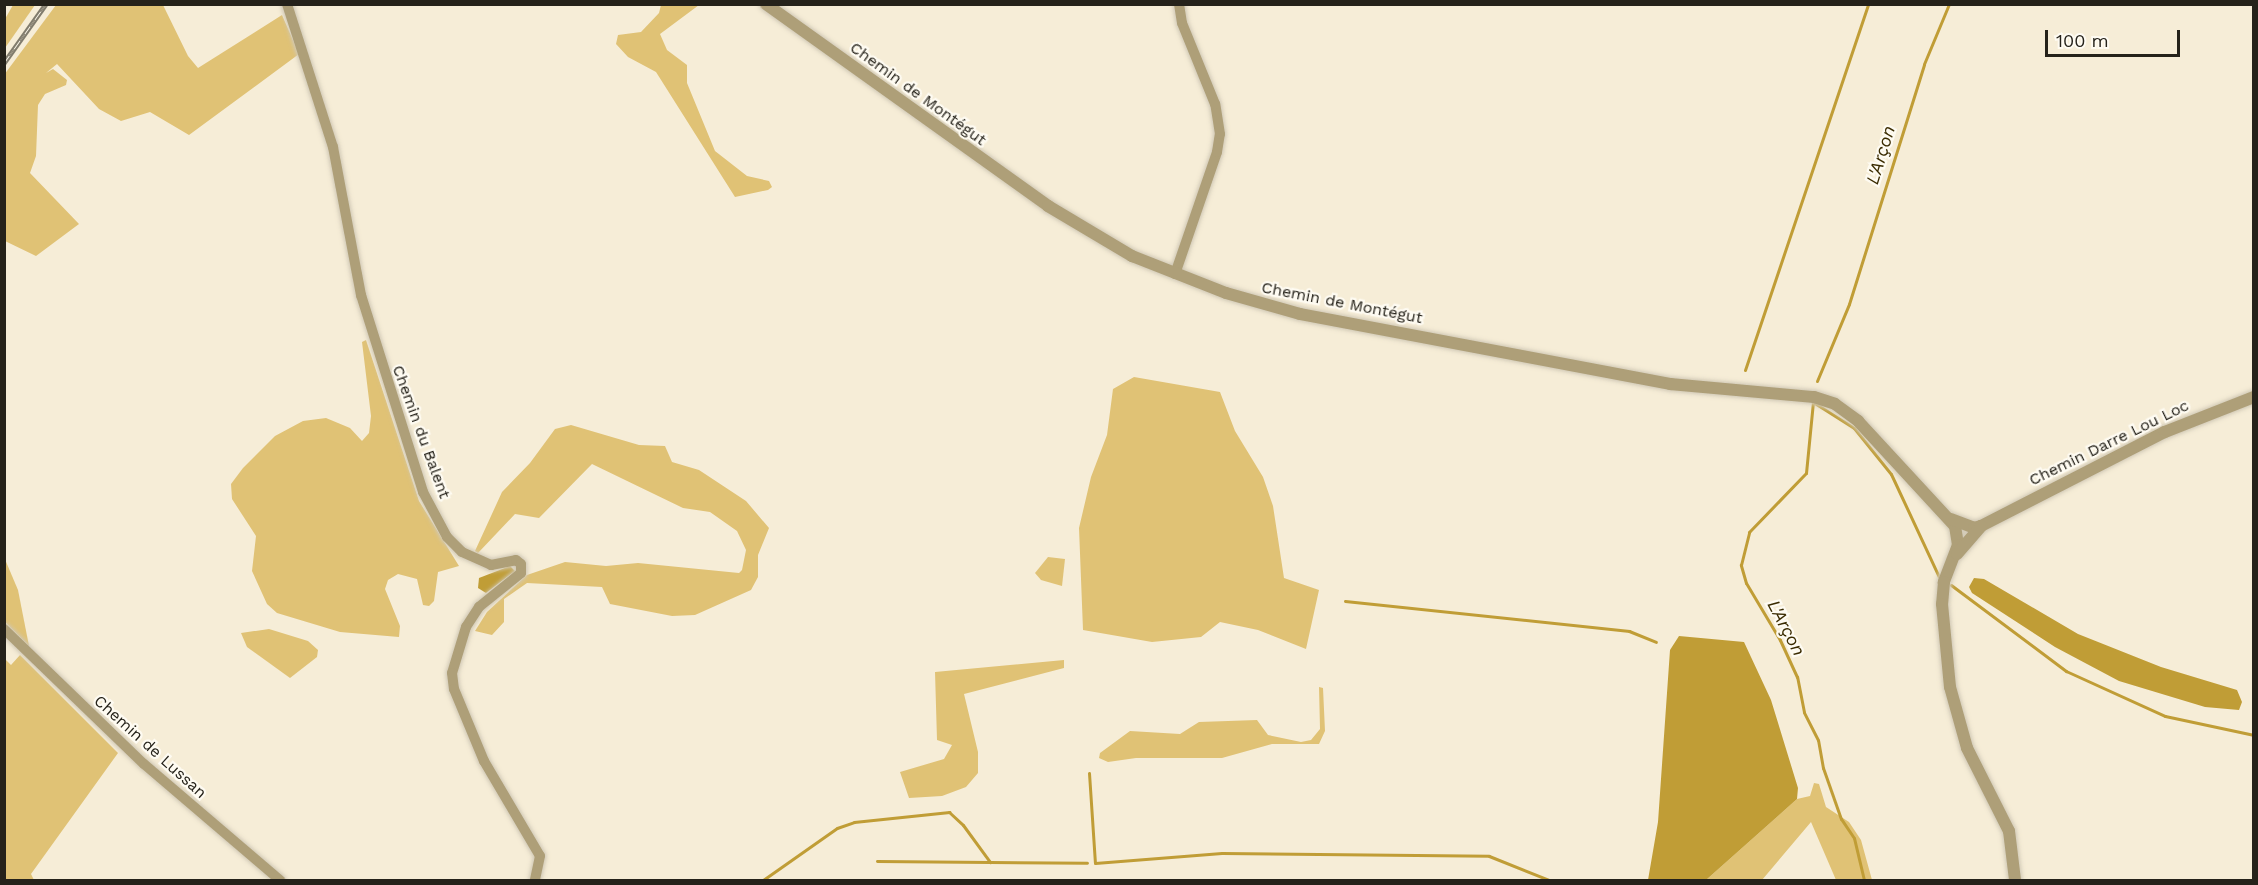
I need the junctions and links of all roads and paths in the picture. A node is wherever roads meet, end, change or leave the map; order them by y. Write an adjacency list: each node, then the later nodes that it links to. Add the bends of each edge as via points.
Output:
1 (287, 4): 11 (street, Chemin du Balent, via 333,147 367,316 423,492 447,537 462,552 491,565 516,560 521,564 520,573 479,607 466,627 452,673 454,689 484,761 540,856)
2 (766, 4): 4 (street, Chemin de Montégut, via 1048,206 1132,256)
3 (1179, 4): 4 (street, via 1182,23 1215,104 1220,134)
4 (1175, 274): 6 (street, Chemin de Montégut, via 1300,314 1670,384 1814,397 1836,404 1858,421)
5 (2253, 397): 7 (street, Chemin Darre Lou Loc, via 2165,432)
6 (1951, 519): 7 (street, via 1967,526); 8 (street, via 1957,536)
7 (1981, 526): 8 (street, Chemin Darre Lou Loc)
8 (1955, 557): 12 (street, via 1944,582 1942,604 1950,687 1967,748 2009,831)
9 (4, 629): 10 (street, Chemin de Lussan, via 144,764)
10 (280, 880)
11 (535, 880)
12 (2015, 880)

